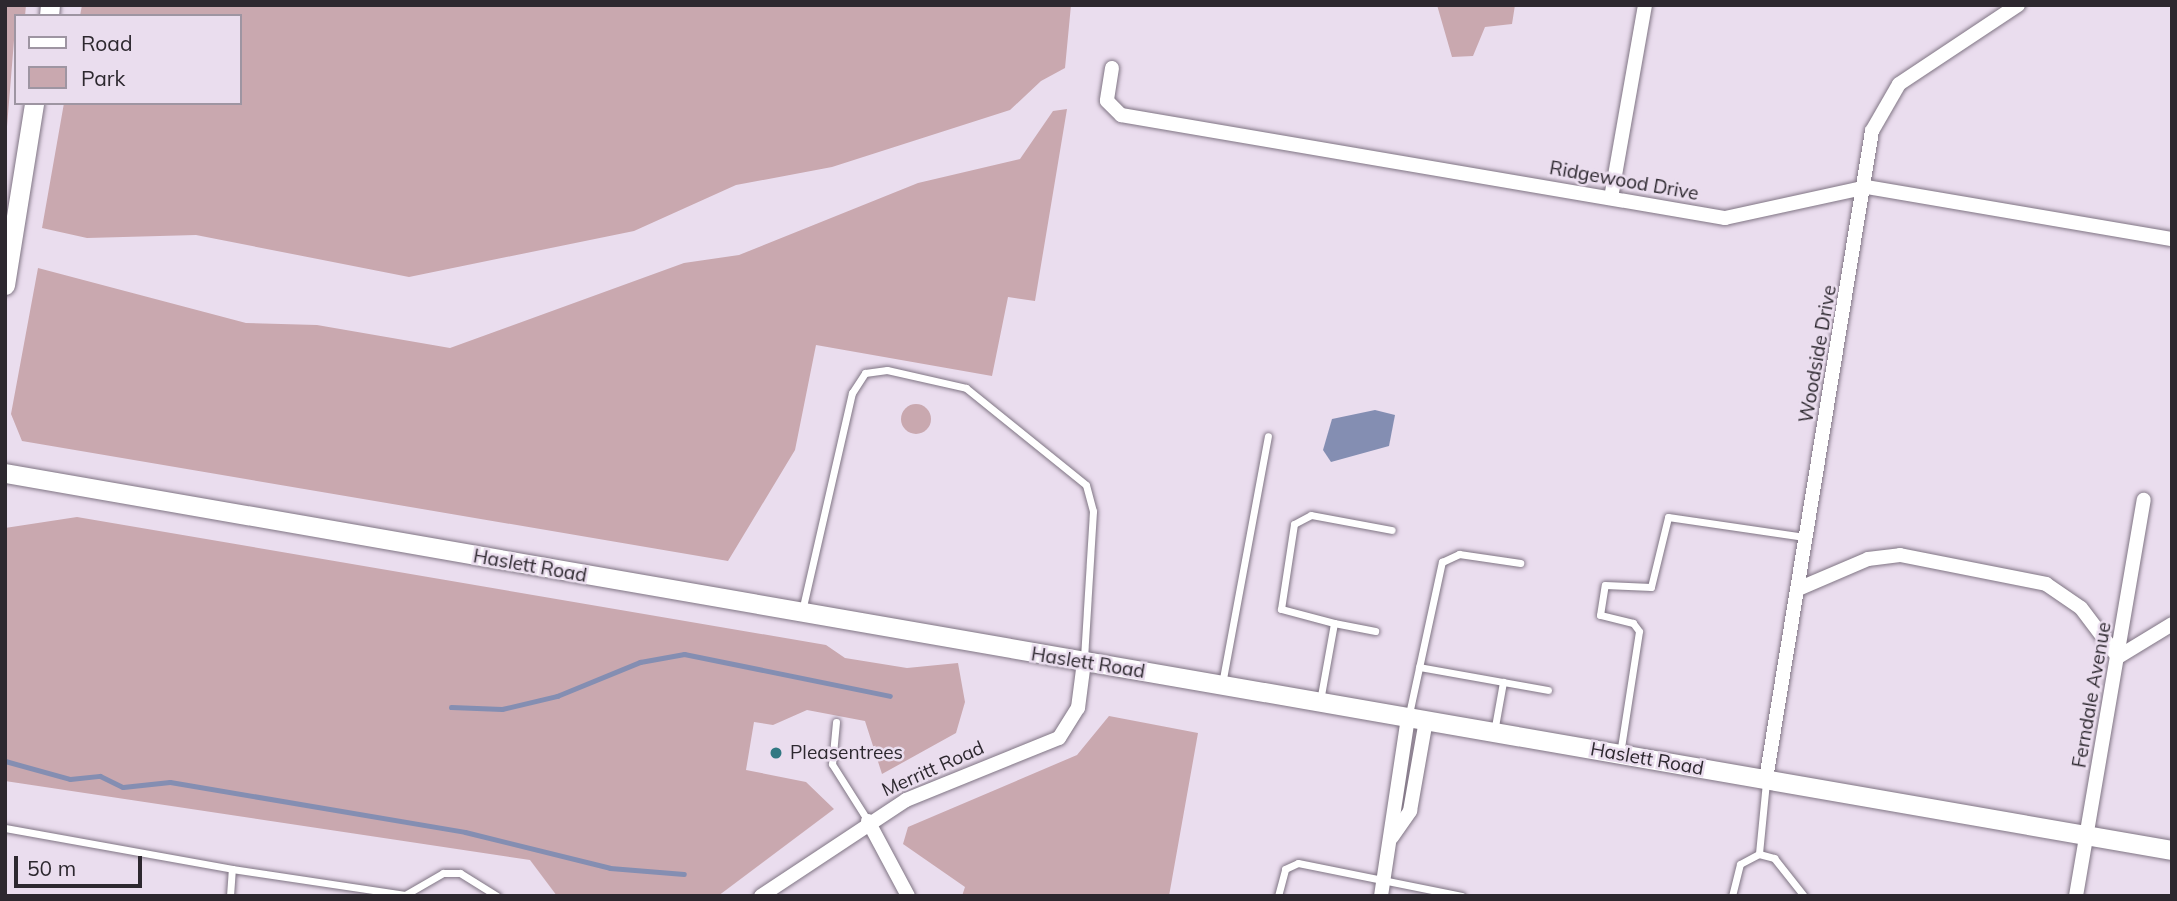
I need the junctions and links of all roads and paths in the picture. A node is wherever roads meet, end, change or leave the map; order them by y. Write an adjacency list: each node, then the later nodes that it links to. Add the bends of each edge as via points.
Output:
1 (1645, 5): 6 (street)
2 (2018, 5): 5 (street, Woodside Drive, via 1899,84 1872,131)
3 (1112, 68): 6 (street, Ridgewood Drive, via 1107,101 1121,115)
4 (34, 105): 8 (main road)
5 (1867, 187): 6 (street, Ridgewood Drive, via 1738,218); 7 (street, Ridgewood Drive); 13 (street, Woodside Drive)
6 (1611, 198)
7 (2172, 239)
8 (5, 285)
9 (1268, 436): 24 (lane)
10 (5, 473): 16 (main road, Haslett Road)
11 (2144, 500): 20 (street, Ferndale Avenue)
12 (1392, 530): 17 (lane, via 1311,515 1294,524 1281,609)
13 (1805, 537): 15 (street, Woodside Drive); 30 (lane, via 1668,517 1651,587 1605,585 1600,615 1633,623 1639,631)
14 (1520, 563): 22 (lane, via 1459,554 1442,562)
15 (1798, 589): 20 (street, via 1858,562 1900,555 2027,577 2065,593); 31 (street, Woodside Drive)
16 (802, 614): 21 (main road, Haslett Road); 21 (lane, via 852,393 865,373 887,370 966,388 1086,485 1093,512)
17 (1334, 624): 19 (lane); 26 (lane)
18 (2172, 624): 20 (street)
19 (1375, 631)
20 (2118, 657): 34 (street, Ferndale Avenue)
21 (1084, 662): 24 (main road, Haslett Road); 32 (street, Merritt Road, via 1077,708 1059,738 959,775)
22 (1419, 667): 23 (lane); 27 (lane)
23 (1503, 682): 25 (lane); 29 (lane)
24 (1222, 685): 26 (main road, Haslett Road)
25 (1548, 690)
26 (1320, 702): 27 (main road, Haslett Road)
27 (1417, 719): 29 (main road, Haslett Road); 38 (street, via 1410,811 1392,837)
28 (836, 722): 32 (lane, via 832,764)
29 (1494, 732): 30 (main road, Haslett Road)
30 (1620, 754): 31 (main road, Haslett Road)
31 (1766, 779): 34 (main road, Haslett Road); 36 (lane)
32 (868, 821): 42 (street, Merritt Road); 43 (street)
33 (5, 828): 37 (lane)
34 (2086, 835): 35 (main road, Haslett Road); 49 (street, Ferndale Avenue)
35 (2172, 850)
36 (1759, 854): 47 (lane, via 1740,864); 48 (lane, via 1774,858)
37 (232, 869): 39 (lane); 40 (lane)
38 (1384, 878): 44 (lane, via 1298,863 1284,869); 45 (street); 46 (lane)
39 (405, 895): 41 (lane, via 443,873 460,873)
40 (230, 896)
41 (497, 896)
42 (761, 896)
43 (908, 896)
44 (1278, 896)
45 (1381, 896)
46 (1462, 896)
47 (1732, 896)
48 (1803, 896)
49 (2076, 896)

